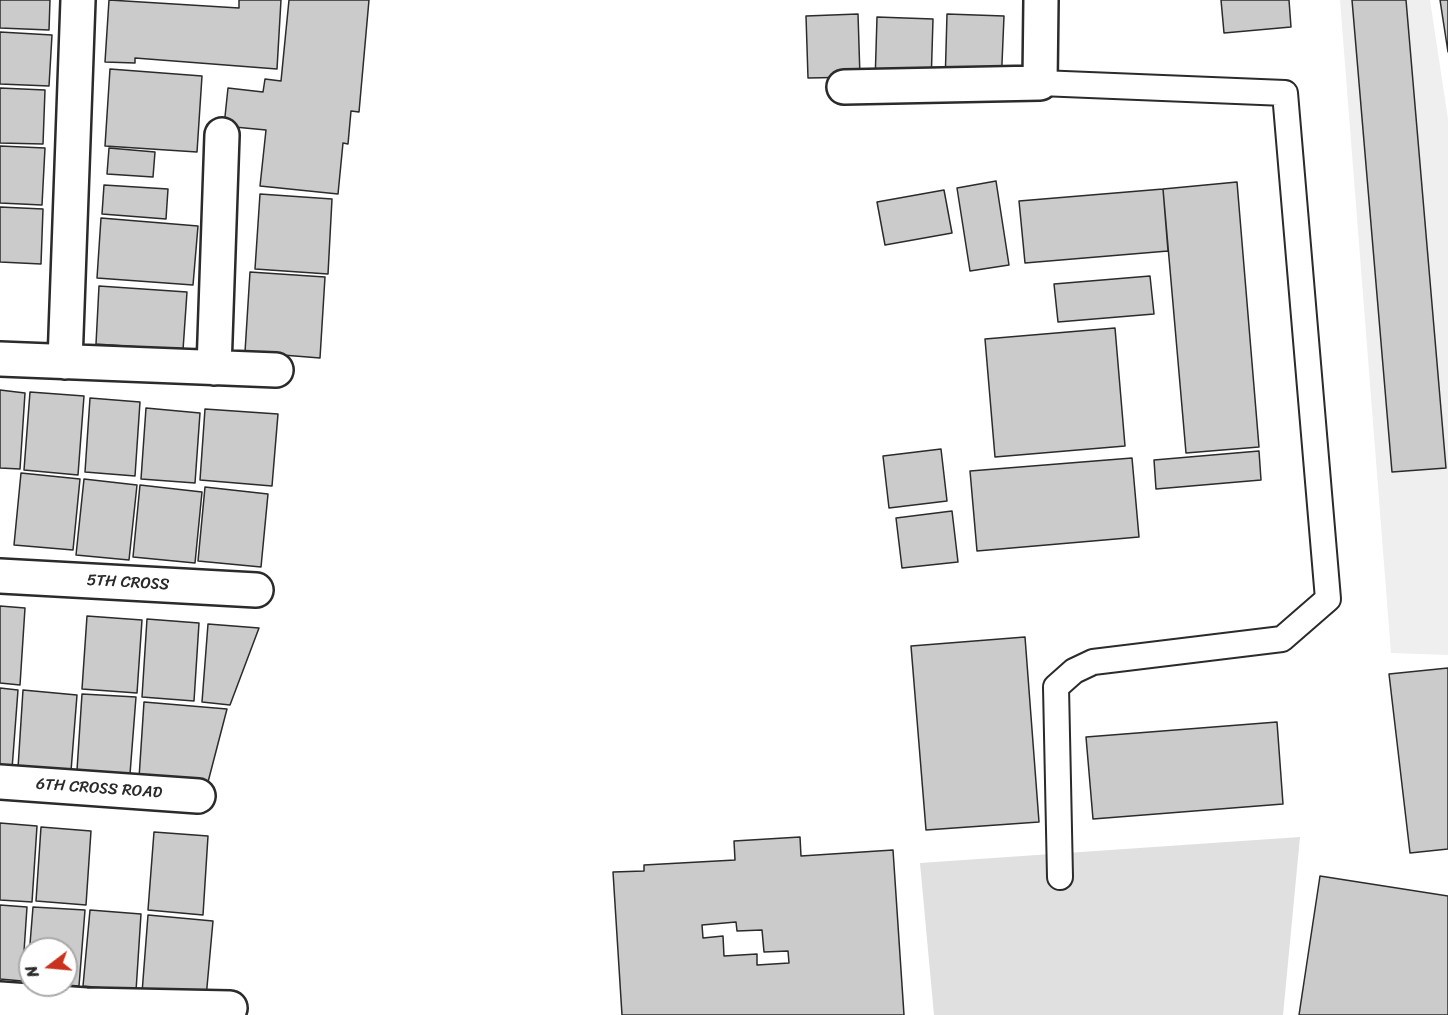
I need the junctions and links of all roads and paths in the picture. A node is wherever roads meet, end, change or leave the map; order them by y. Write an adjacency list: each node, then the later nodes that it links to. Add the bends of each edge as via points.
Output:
1 (78, 0): 7 (street)
2 (1041, 0): 3 (street)
3 (1040, 82): 4 (street); 14 (lane, via 1285,93 1328,599 1282,639 1094,662 1074,671 1056,687)
4 (844, 87)
5 (222, 135): 8 (street)
6 (0, 359): 7 (street)
7 (65, 362): 8 (street)
8 (214, 368): 9 (street)
9 (276, 370)
10 (0, 576): 11 (street, 5TH CROSS)
11 (256, 590)
12 (0, 782): 13 (street, 6TH CROSS ROAD)
13 (198, 796)
14 (1060, 877)
15 (0, 999): 17 (street)
16 (230, 1008): 17 (street)
17 (87, 1010)

